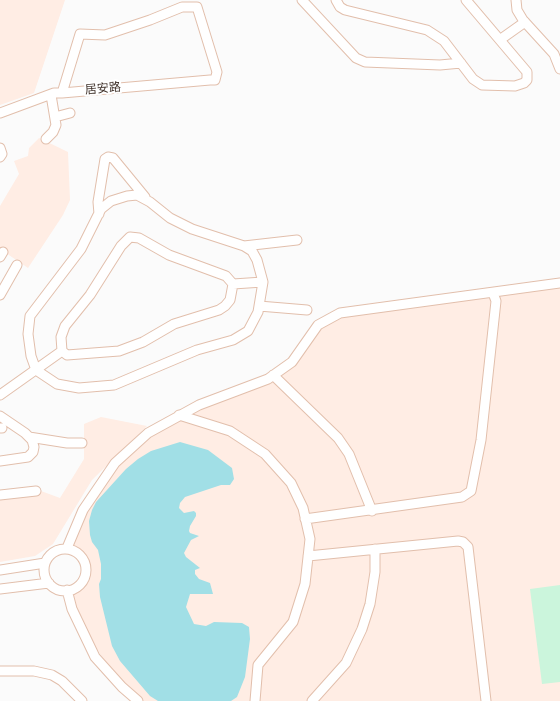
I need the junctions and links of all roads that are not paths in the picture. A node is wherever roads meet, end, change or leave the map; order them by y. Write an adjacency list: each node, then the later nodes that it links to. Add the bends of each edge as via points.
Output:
1 (302, 0): 7 (street, via 356,58 365,62 440,65)
2 (336, 0): 7 (street, via 345,10 427,30 444,41)
3 (466, 0): 6 (street)
4 (516, 0): 5 (street, via 517,10)
5 (525, 22): 6 (street); 8 (street, via 554,54)
6 (501, 39): 7 (street, via 528,72 528,80 524,83 515,86 482,85 473,79)
7 (461, 63)
8 (560, 68)
9 (62, 93): 9 (street, 居安路, via 217,78 197,7 182,7 105,35 80,34); 10 (street, 居安路)
10 (51, 94): 11 (street, 居安路); 13 (street)
11 (0, 113)
12 (70, 113): 13 (street)
13 (55, 117): 14 (street, via 56,125)
14 (46, 139)
15 (0, 148): 16 (street)
16 (0, 157)
17 (147, 200): 18 (street, via 137,195 127,196 111,201); 18 (street, via 113,158 108,157 105,159 98,202); 20 (street, via 170,218 192,229)
18 (99, 214): 30 (street, via 82,249 30,316 29,341)
19 (297, 240): 20 (street)
20 (244, 246): 22 (street, via 252,251 258,260)
21 (18, 265): 26 (street)
22 (263, 282): 24 (street); 27 (street)
23 (560, 283): 25 (street)
24 (233, 284): 29 (street, via 230,300 225,306 174,324 143,342 105,353 75,356); 29 (street, via 226,276 169,256 139,238 130,237 120,246 90,295 65,326 61,337)
25 (493, 294): 31 (street, via 340,313 318,325 292,362); 40 (street, via 496,301 483,425 471,491 462,497)
26 (0, 295)
27 (259, 306): 28 (street); 30 (street, via 248,331 233,340 196,350 114,385 79,388 57,384)
28 (307, 310)
29 (62, 351): 30 (street)
30 (36, 370): 32 (street)
31 (273, 376): 33 (street); 40 (street, via 338,438 348,454)
32 (0, 395)
33 (179, 415): 41 (street, via 230,431 265,454 291,483 303,508); 42 (street, via 148,433 115,464 83,510)
34 (0, 416): 35 (street)
35 (30, 437): 36 (street); 37 (street, via 34,447 28,457)
36 (82, 443)
37 (0, 461)
38 (36, 491): 39 (street)
39 (0, 495)
40 (372, 511): 41 (street)
41 (305, 519): 44 (street, via 310,539)
42 (66, 548): 45 (street, via 52,552); 49 (street, via 80,555 86,566 83,581 78,587)
43 (376, 549): 44 (street); 54 (street, via 370,604 362,629 346,663); 55 (street, via 458,541 468,547)
44 (308, 556): 53 (street, via 305,584 293,622 258,665)
45 (45, 563): 46 (street); 47 (street, via 45,577)
46 (0, 570)
47 (48, 583): 48 (street); 49 (street, via 58,590)
48 (0, 589)
49 (67, 590): 52 (street, via 72,609 95,657)
50 (0, 671): 51 (street, via 34,671 52,675 62,681)
51 (82, 701)
52 (138, 701)
53 (254, 701)
54 (312, 701)
55 (486, 701)

